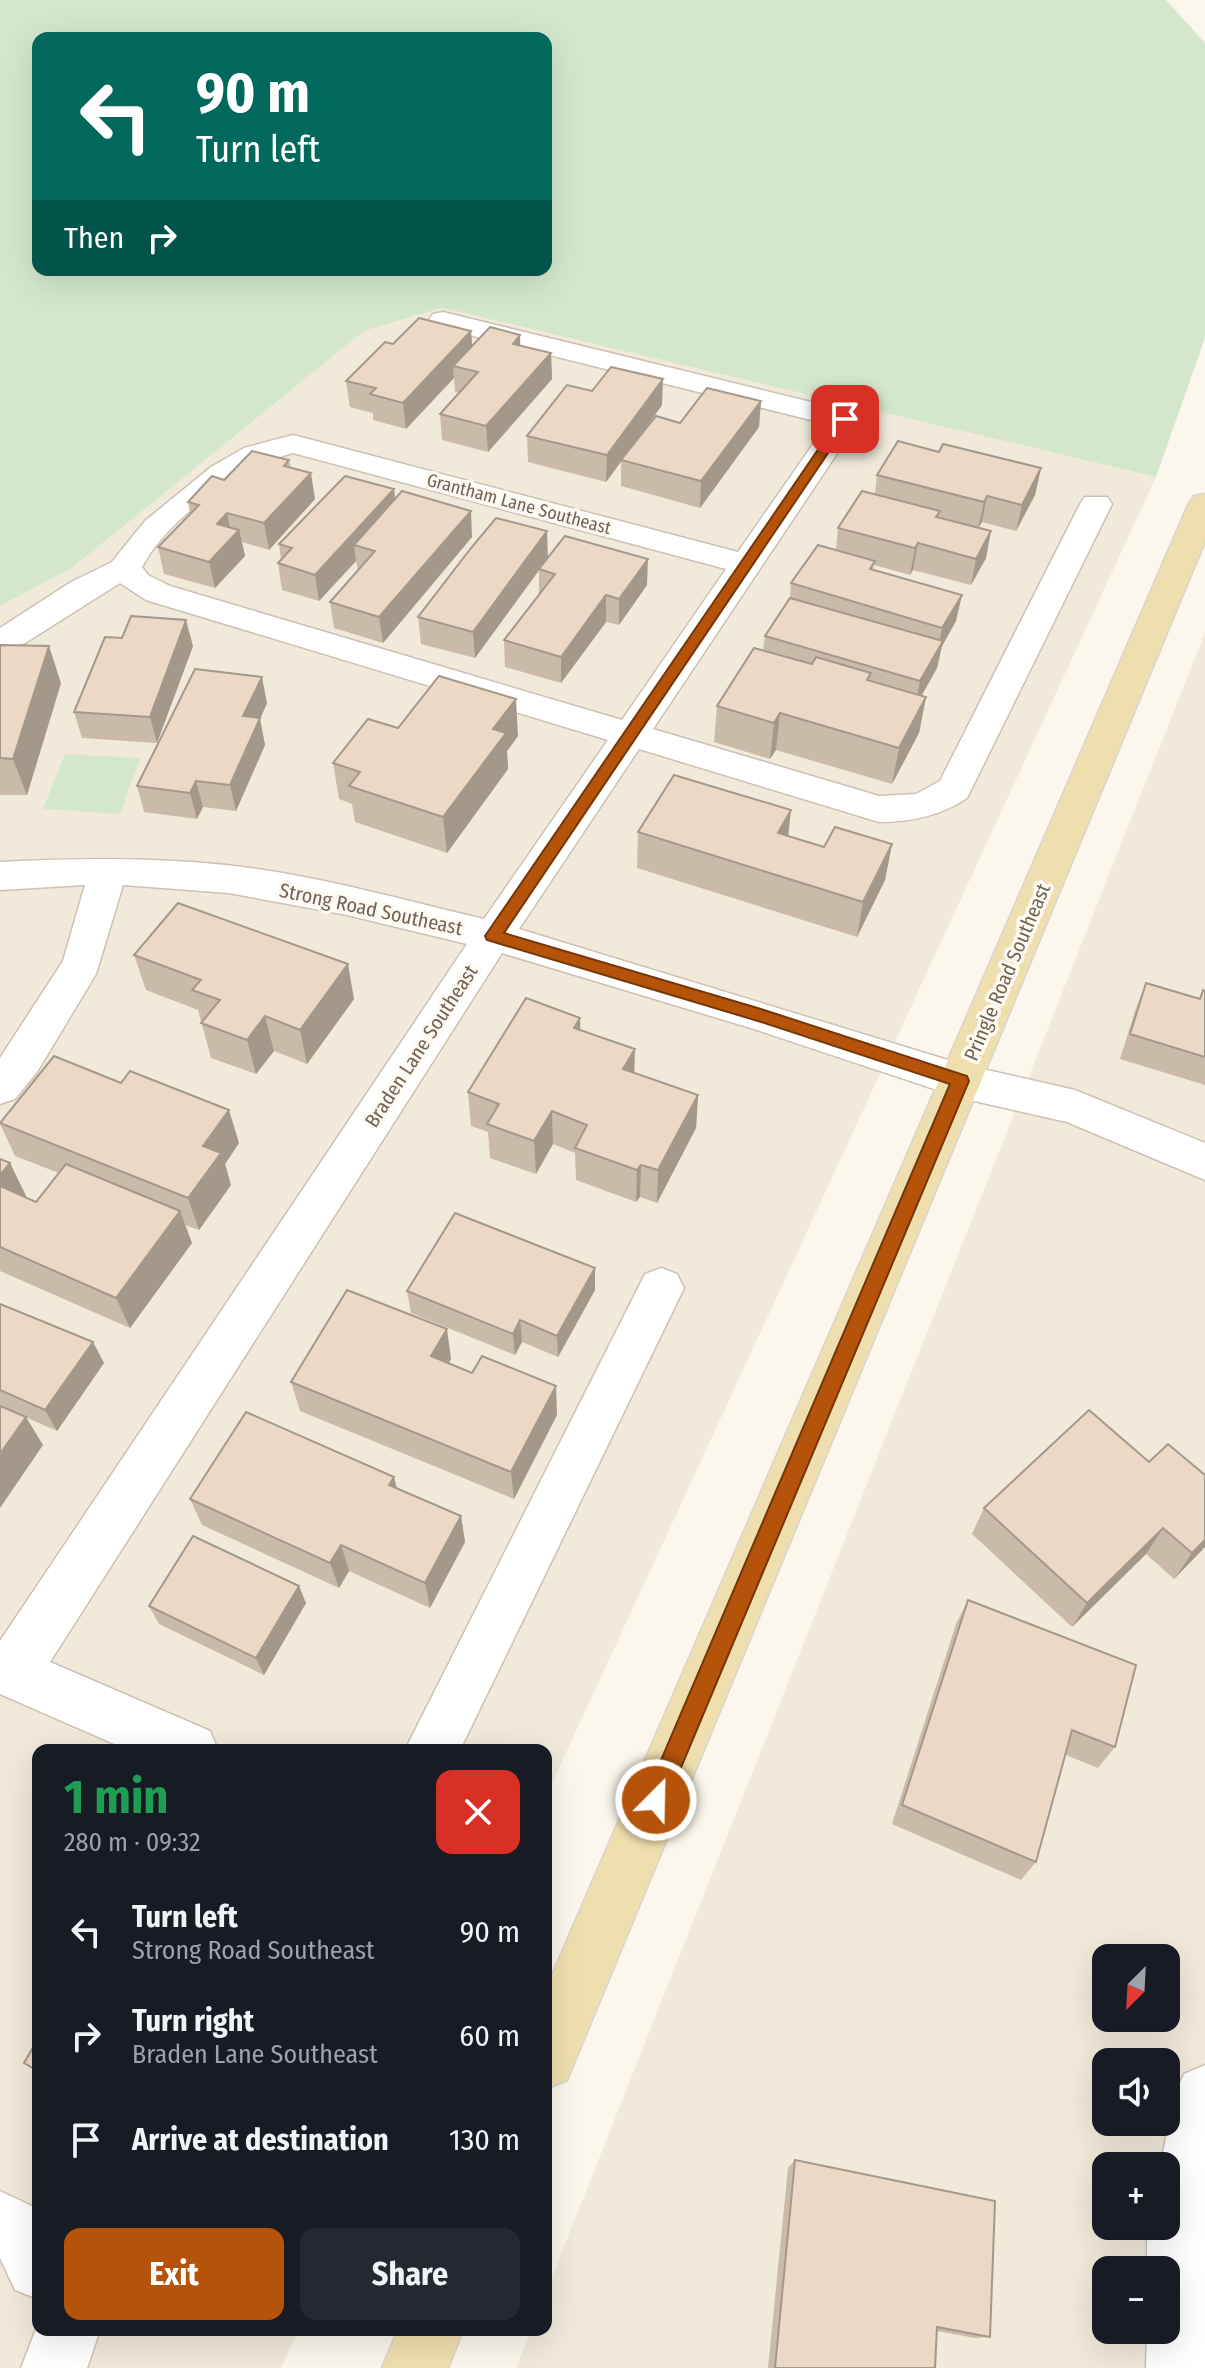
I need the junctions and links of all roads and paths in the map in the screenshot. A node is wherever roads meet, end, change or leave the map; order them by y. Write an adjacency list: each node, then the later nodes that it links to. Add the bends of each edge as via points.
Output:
1 (443, 320): 4 (street, Braden Lane Southeast, via 845,419)
2 (1096, 504): 7 (street, via 954,789 936,802 908,810 879,809)
3 (1201, 525): 11 (main road, Pringle Road Southeast)
4 (745, 564): 5 (street, Grantham Lane Southeast, via 293,444 233,465 140,542); 7 (street, Braden Lane Southeast)
5 (125, 568): 6 (street); 7 (street, via 136,582 158,593)
6 (0, 639)
7 (629, 735): 10 (street, Braden Lane Southeast)
8 (108, 870): 9 (street, Strong Road Southeast); 10 (street, Strong Road Southeast, via 229,879); 12 (street, via 82,963 22,1061)
9 (0, 876)
10 (493, 936): 11 (street, Strong Road Southeast); 15 (street, Braden Lane Southeast, via 60,1600)
11 (961, 1081): 13 (street, Strong Road Southeast, via 1075,1107); 18 (main road, Pringle Road Southeast)
12 (0, 1087)
13 (1205, 1162)
14 (661, 1288): 17 (street)
15 (7, 1670): 16 (street)
16 (177, 1744)
17 (435, 1744)
18 (552, 2045)
19 (1205, 2095): 26 (street, via 1179,2225)
20 (0, 2222): 21 (street, via 23,2236)
21 (32, 2255)
22 (66, 2336): 24 (street)
23 (428, 2336): 25 (main road)
24 (54, 2368)
25 (415, 2368)
26 (1179, 2368)

